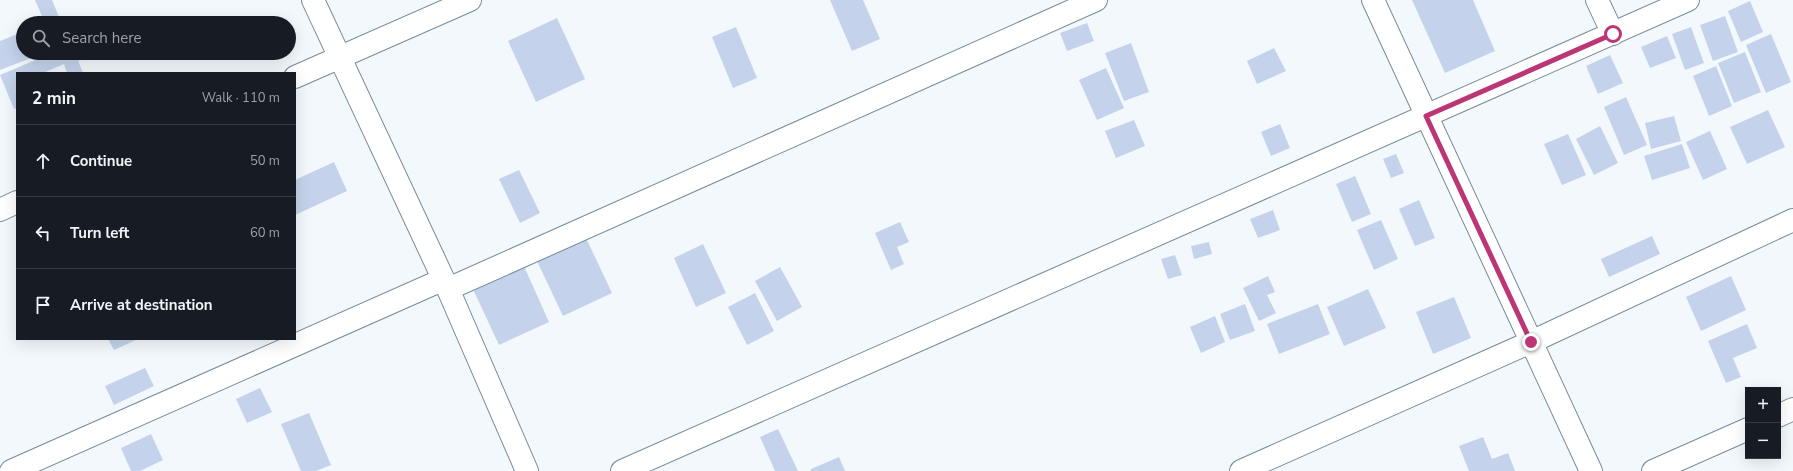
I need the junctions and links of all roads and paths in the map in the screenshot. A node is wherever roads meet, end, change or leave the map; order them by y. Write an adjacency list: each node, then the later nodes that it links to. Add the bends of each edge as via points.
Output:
1 (313, 0): 8 (street)
2 (470, 0): 8 (street)
3 (1096, 0): 14 (street)
4 (1373, 0): 10 (street)
5 (1596, 0): 7 (street)
6 (1688, 0): 7 (street)
7 (1613, 34): 10 (street)
8 (340, 57): 9 (street); 14 (street)
9 (296, 77)
10 (1426, 116): 15 (street); 21 (street)
11 (16, 202): 12 (street)
12 (0, 210)
13 (1793, 220): 15 (street)
14 (445, 284): 19 (street); 20 (street)
15 (1531, 342): 22 (street); 23 (street)
16 (1793, 409): 17 (street)
17 (1781, 415)
18 (1745, 430): 24 (street)
19 (11, 471)
20 (527, 471)
21 (622, 471)
22 (1241, 471)
23 (1590, 471)
24 (1653, 471)

